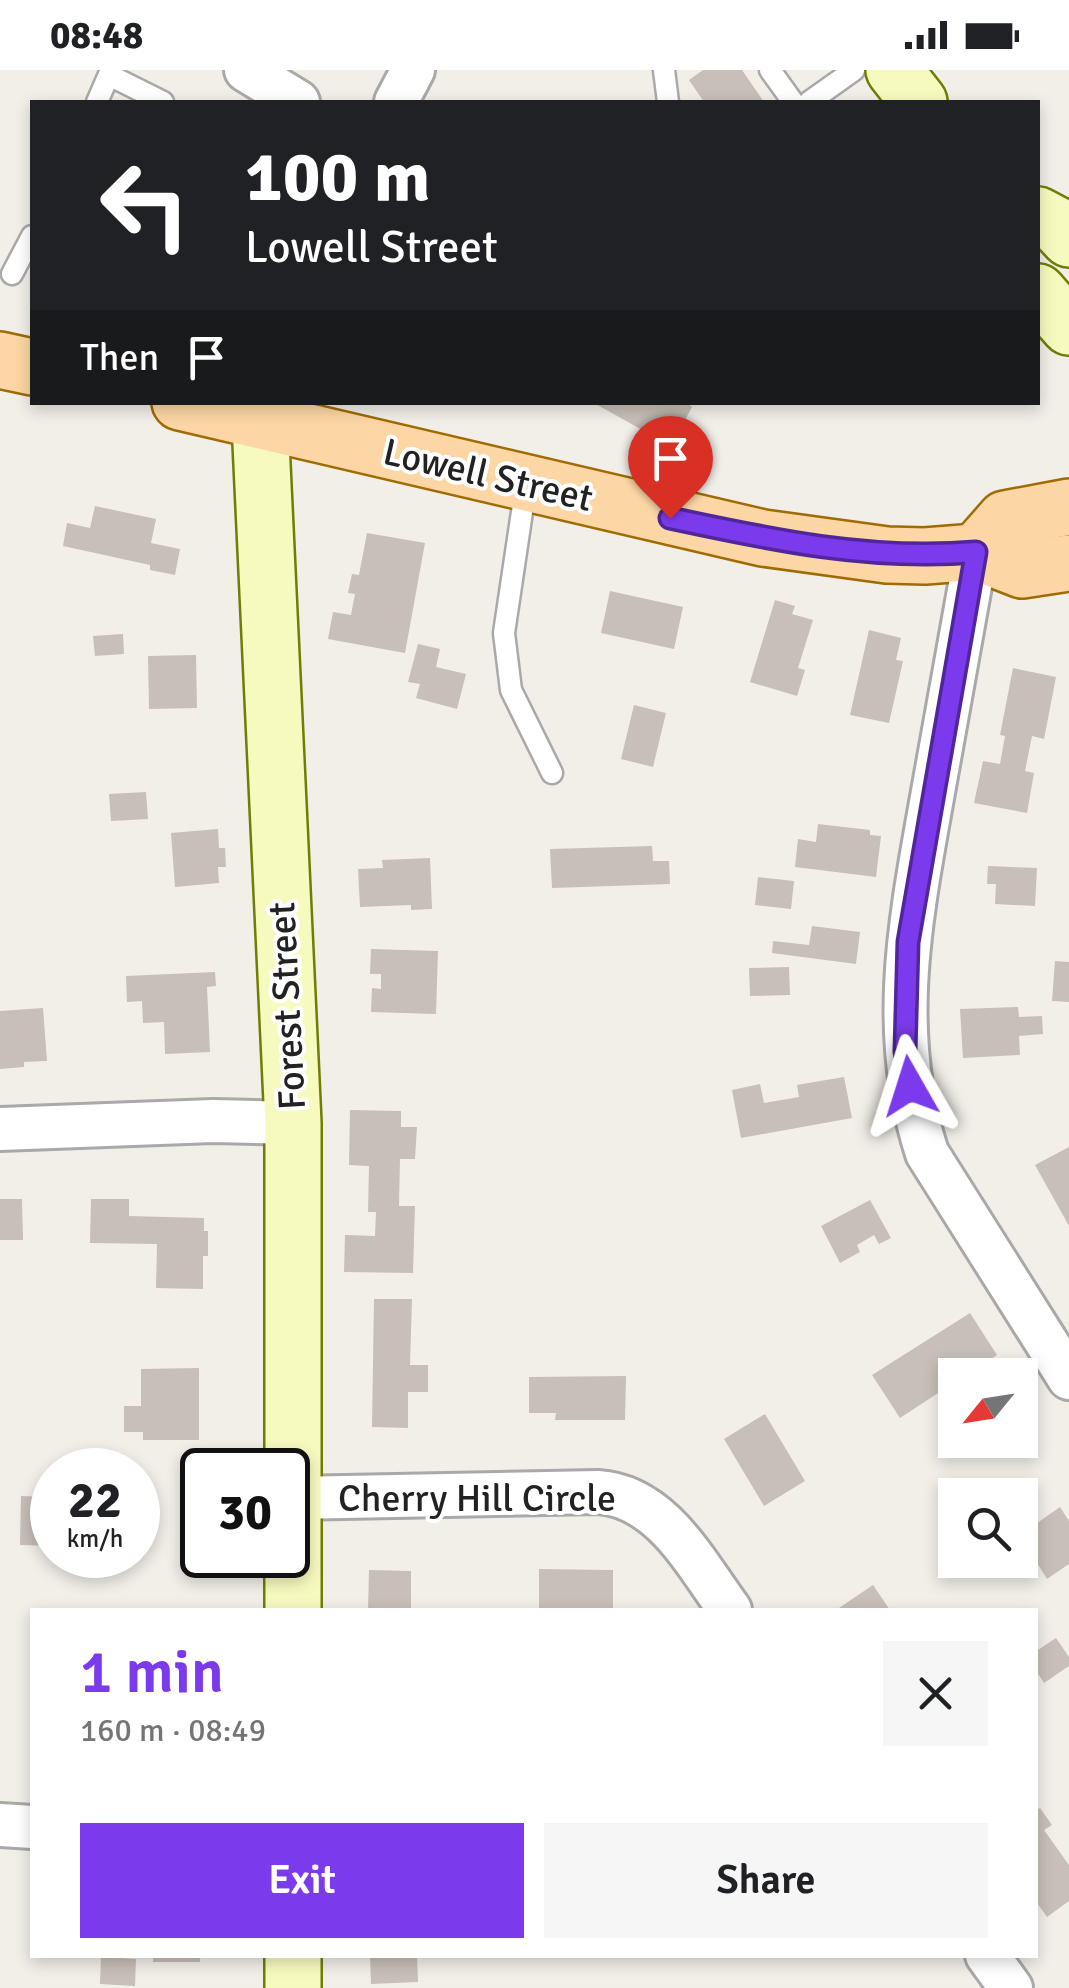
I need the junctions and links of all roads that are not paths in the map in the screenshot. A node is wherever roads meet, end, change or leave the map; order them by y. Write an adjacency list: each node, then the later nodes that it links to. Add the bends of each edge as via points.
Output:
1 (246, 70): 10 (street)
2 (413, 70): 11 (street)
3 (664, 70): 12 (lane)
4 (770, 70): 13 (lane)
5 (854, 70): 14 (lane)
6 (894, 70): 15 (street)
7 (110, 72): 8 (lane); 9 (lane)
8 (98, 100)
9 (159, 100)
10 (295, 100)
11 (397, 100)
12 (668, 100)
13 (792, 100)
14 (812, 100)
15 (917, 100)
16 (1040, 215): 17 (street)
17 (1069, 238)
18 (30, 240): 19 (lane)
19 (12, 274)
20 (1040, 294): 21 (street)
21 (1069, 328)
22 (0, 360): 23 (main road)
23 (30, 367)
24 (204, 405): 25 (main road, Lowell Street)
25 (260, 412): 26 (main road, Lowell Street); 31 (street, Forest Street)
26 (526, 483): 28 (main road, Lowell Street, via 848,552); 30 (lane, via 504,633 511,690)
27 (1069, 507): 28 (main road, via 1005,519)
28 (976, 552): 29 (main road, Lowell Street, via 1022,570); 33 (street, via 914,904 905,1051 927,1153)
29 (1069, 563)
30 (552, 772)
31 (293, 1123): 32 (street); 34 (street, Forest Street)
32 (0, 1128)
33 (1069, 1378)
34 (293, 1448)
35 (310, 1498): 38 (street, Cherry Hill Circle, via 628,1496 661,1520)
36 (292, 1578): 37 (street, Forest Street)
37 (292, 1608)
38 (728, 1608)
39 (0, 1826): 40 (street)
40 (30, 1827)
41 (292, 1958): 43 (street)
42 (988, 1958): 44 (street)
43 (292, 1988)
44 (1011, 1988)

